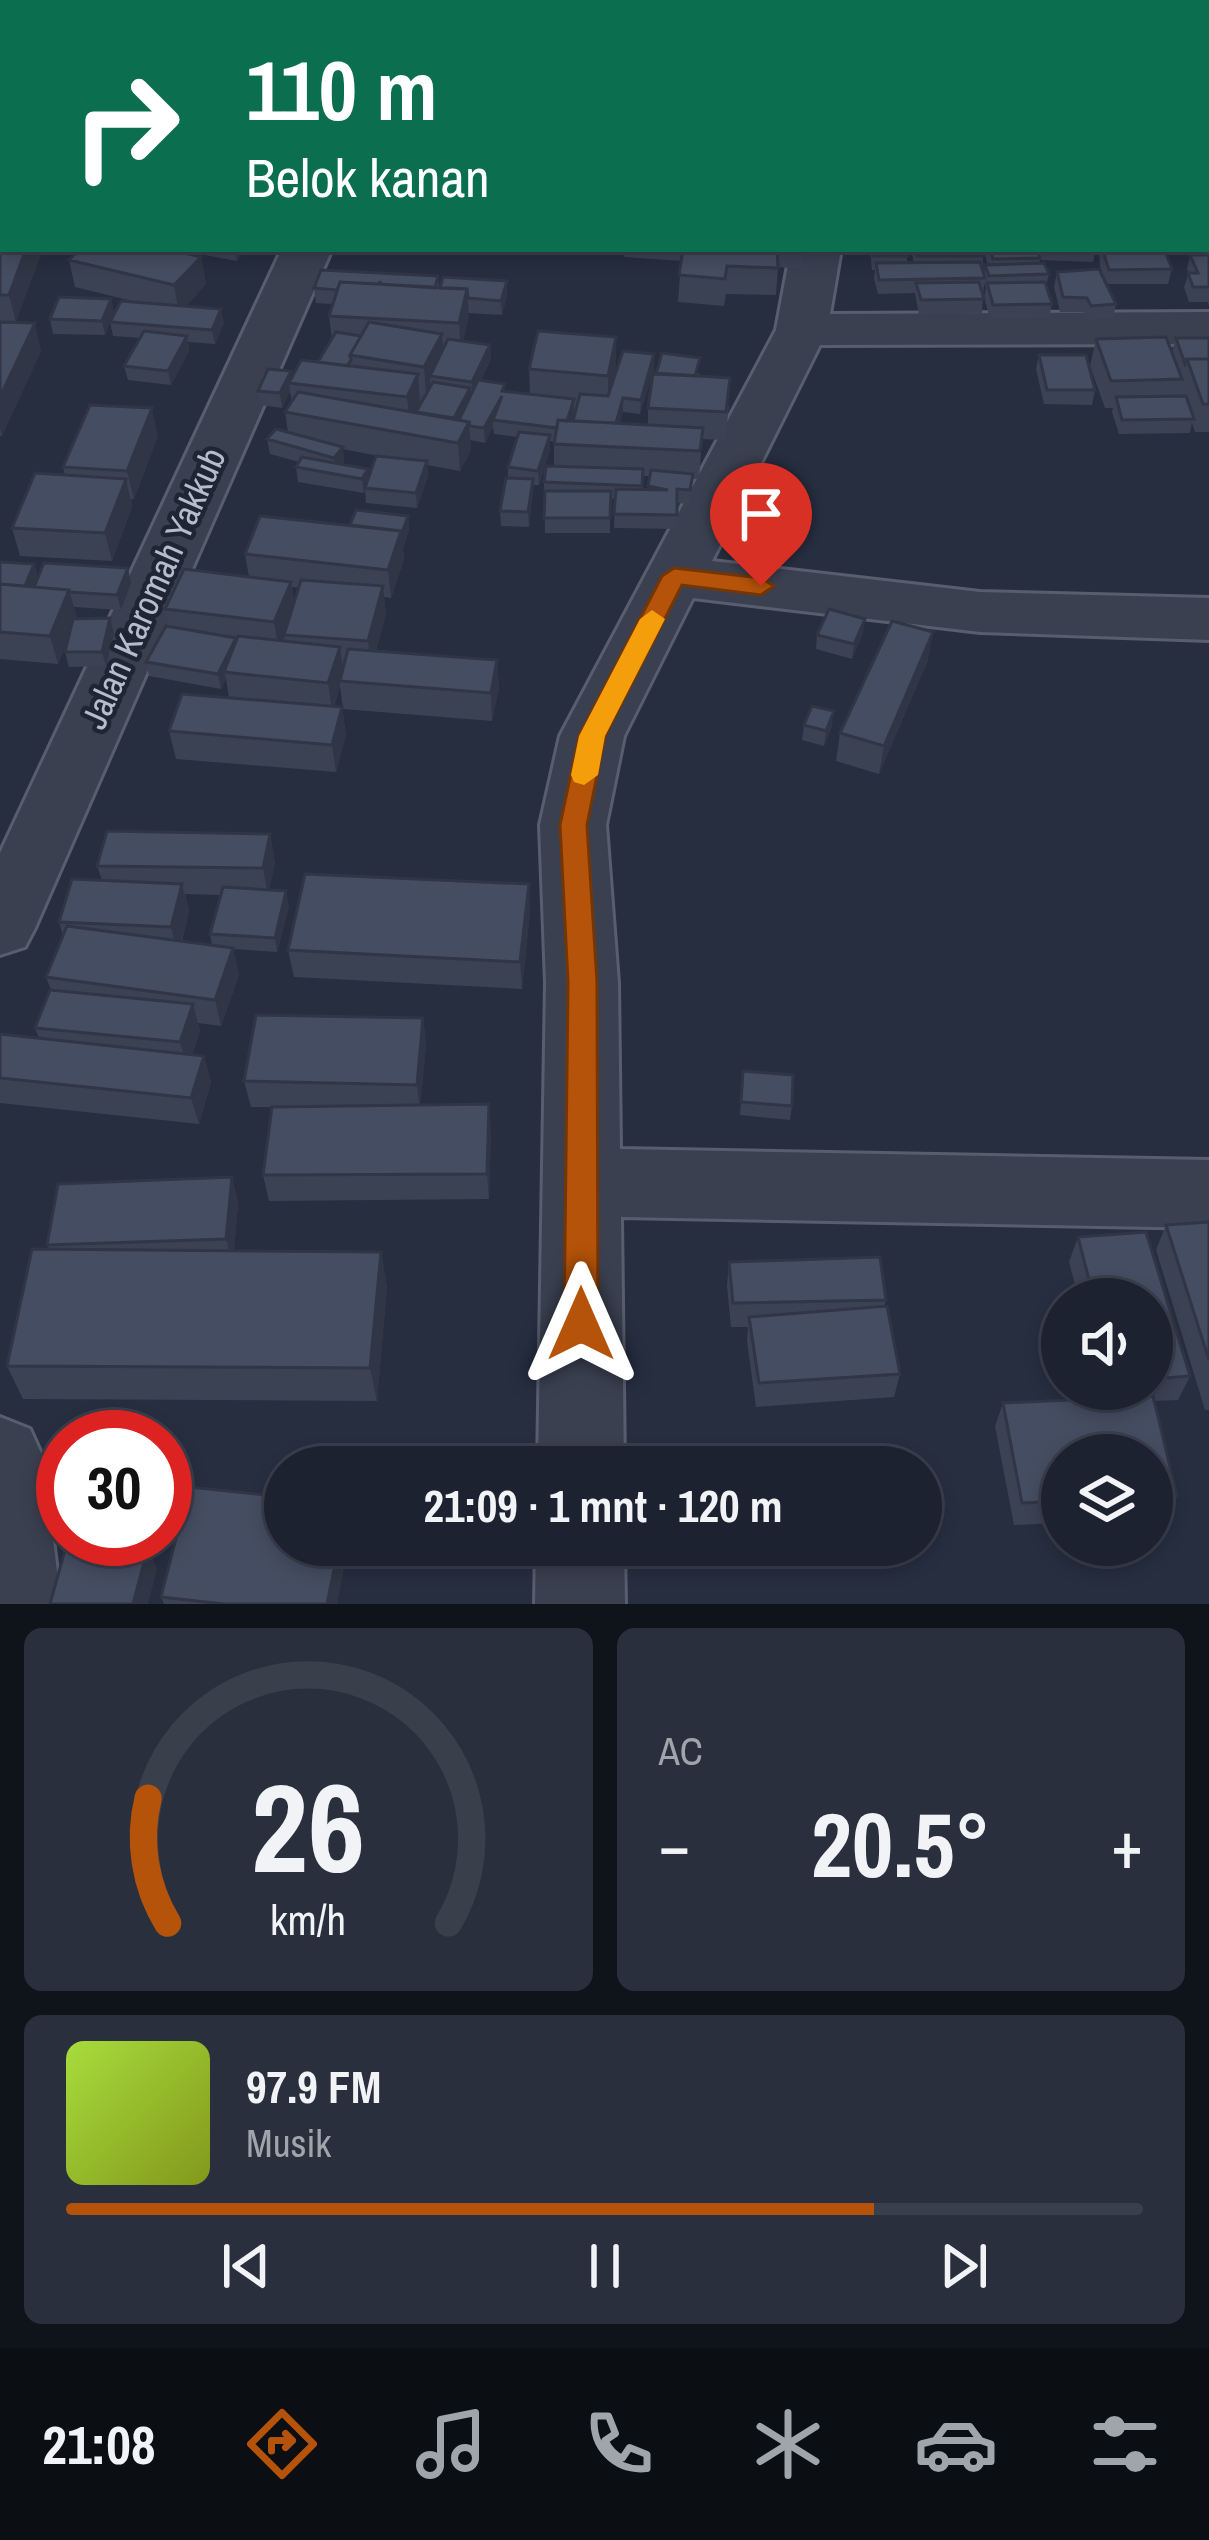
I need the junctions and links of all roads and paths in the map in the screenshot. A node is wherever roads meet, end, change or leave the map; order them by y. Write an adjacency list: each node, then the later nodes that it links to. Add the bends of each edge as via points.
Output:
1 (306, 252): 7 (street, Jalan Karomah Yakkub)
2 (815, 252): 4 (street)
3 (1209, 328): 4 (street)
4 (802, 330): 6 (street)
5 (90, 575): 7 (street)
6 (674, 576): 8 (street, via 980,612); 10 (street, via 592,736 573,825)
7 (158, 577): 9 (street, Jalan Karomah Yakkub)
8 (1209, 619)
9 (0, 928)
10 (582, 1182): 11 (street); 12 (street)
11 (1209, 1194)
12 (580, 1446)
13 (0, 1458): 15 (street)
14 (580, 1566): 16 (street)
15 (16, 1604)
16 (580, 1604)

